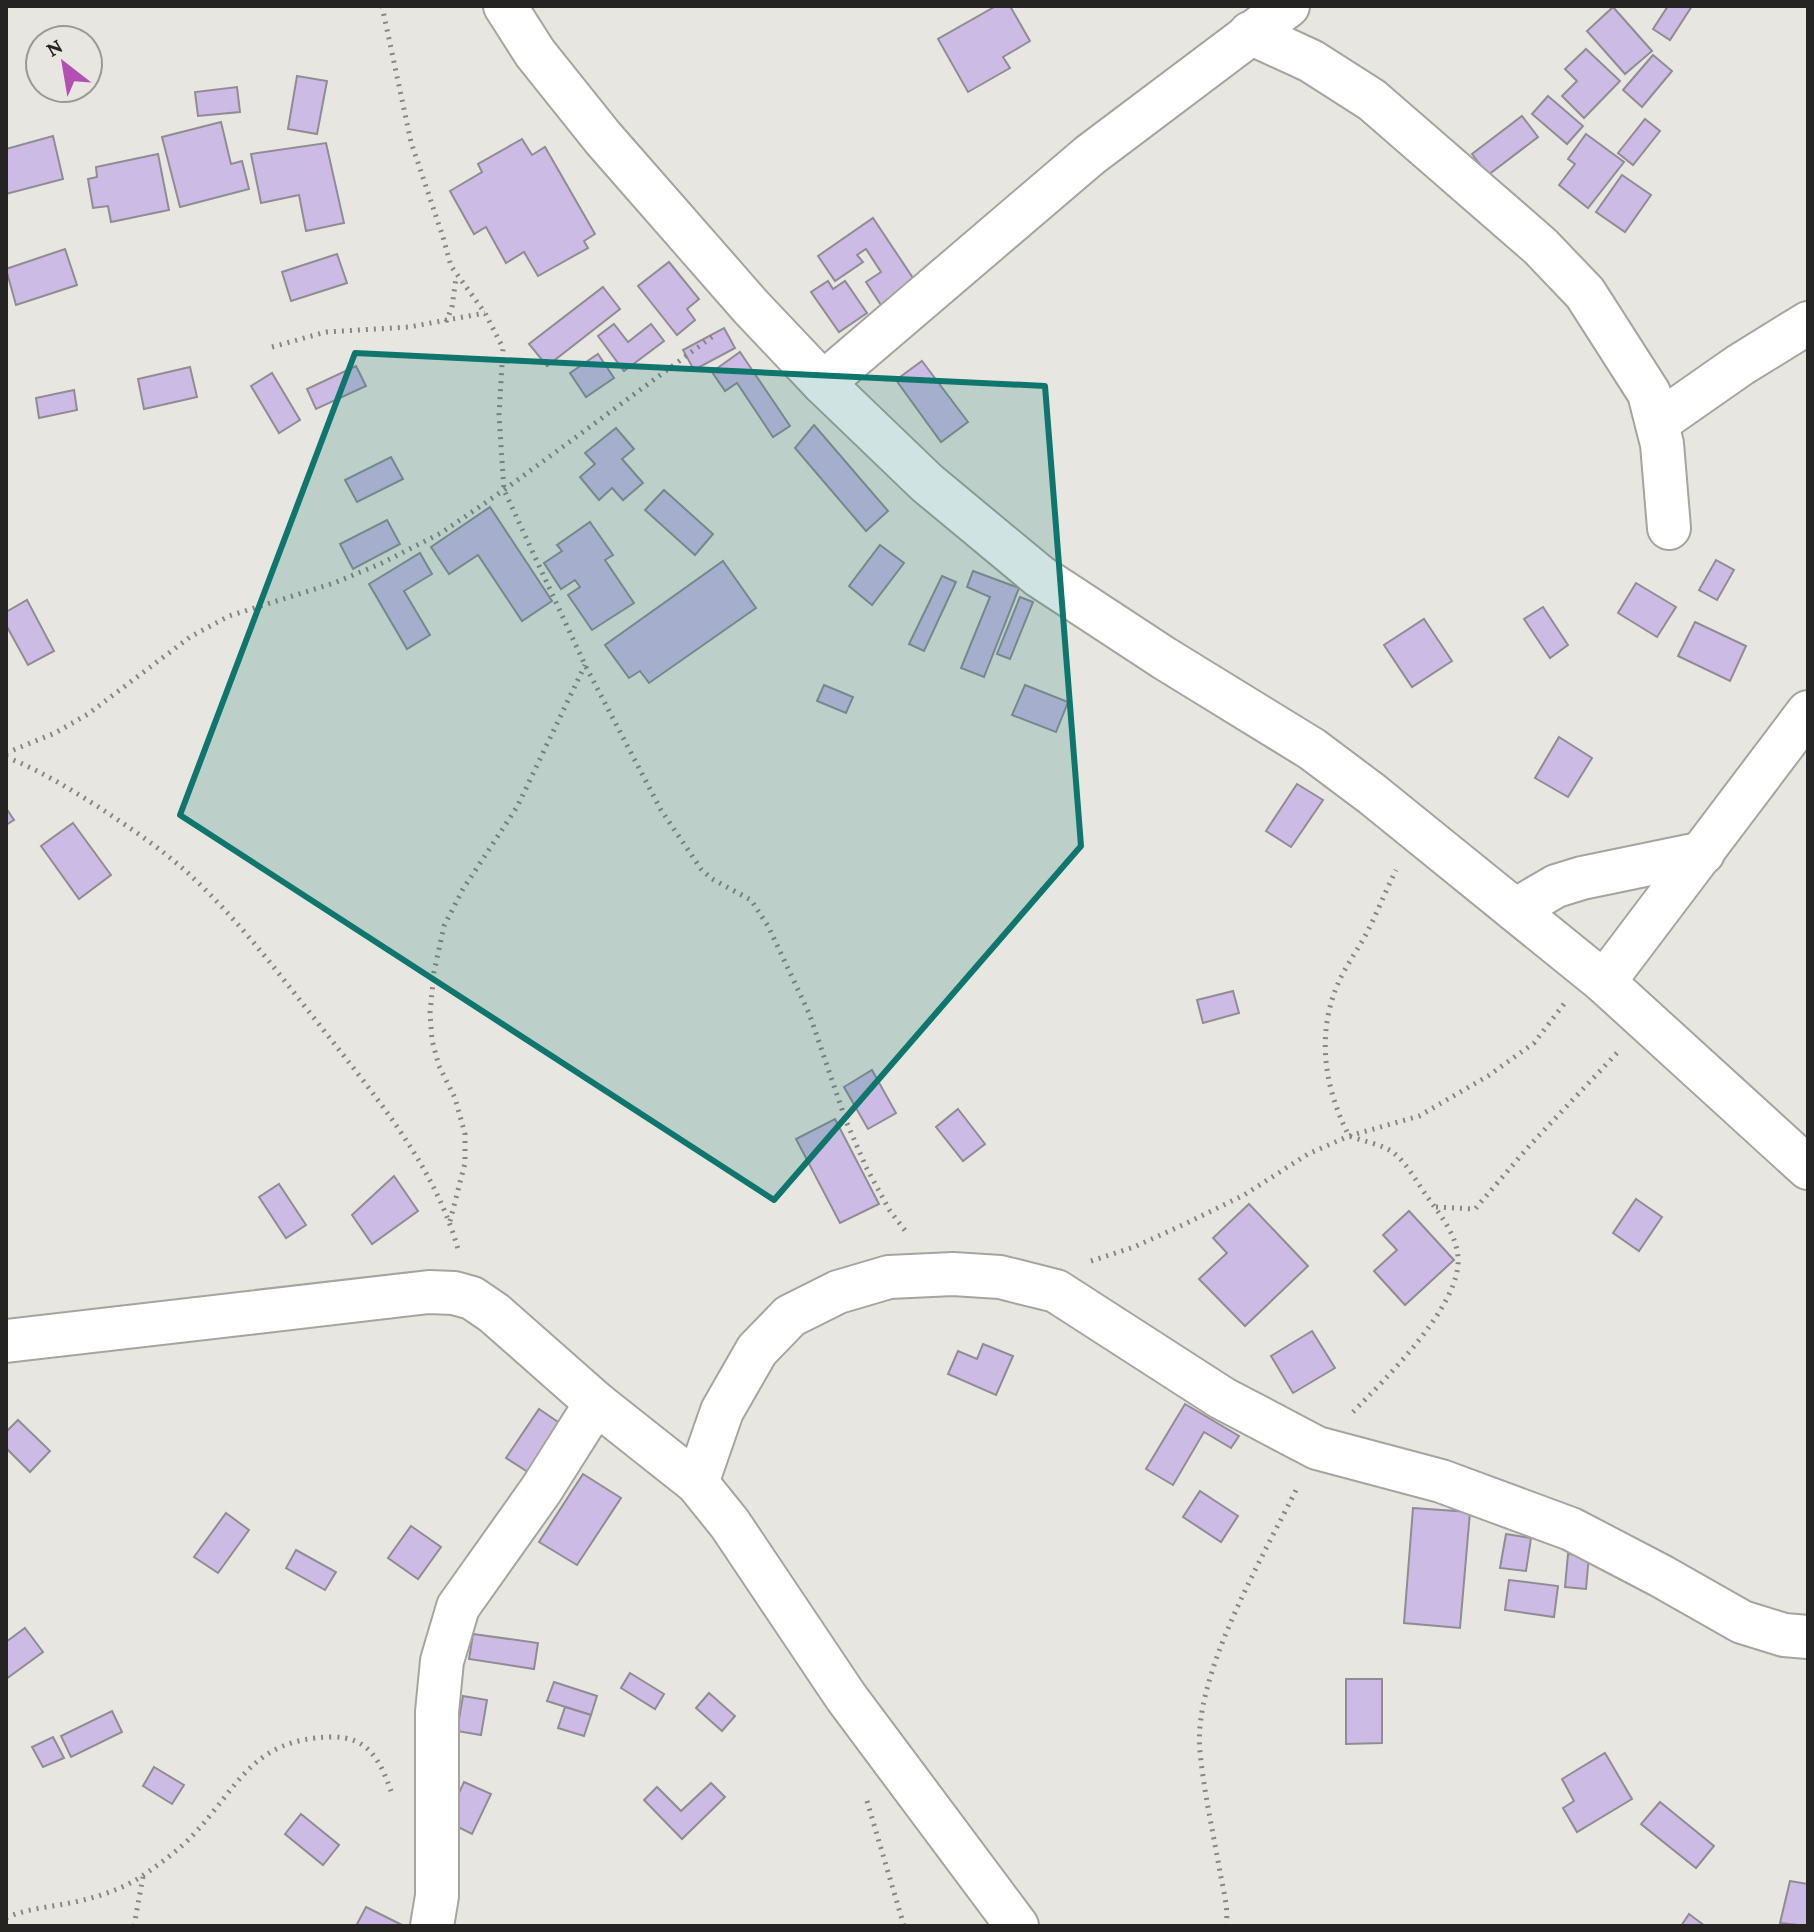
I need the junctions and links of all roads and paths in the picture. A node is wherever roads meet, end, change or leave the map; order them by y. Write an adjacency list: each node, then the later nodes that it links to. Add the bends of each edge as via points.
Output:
1 (382, 6): 5 (path, via 411,142)
2 (505, 6): 6 (street, via 603,138)
3 (1288, 6): 4 (street)
4 (1250, 33): 11 (street, via 1090,155); 12 (street, via 1311,61 1372,100 1540,246 1603,320 1649,393)
5 (456, 277): 7 (path); 8 (path)
6 (751, 307): 11 (street); 13 (path)
7 (485, 313): 8 (path); 13 (path, via 503,348 499,415)
8 (446, 322): 10 (path, via 326,332)
9 (1808, 323): 12 (street)
10 (272, 347)
11 (823, 383): 18 (street, via 927,483 1039,576 1312,749)
12 (1657, 423): 14 (street)
13 (504, 490): 15 (path); 17 (path, via 441,533 380,564 229,616 190,637 88,714)
14 (1669, 528)
15 (585, 665): 26 (path, via 517,807 444,926 434,972 432,1040 465,1134 465,1163); 28 (path, via 687,850 712,879 741,893 759,910 809,1013 866,1167 890,1211)
16 (1808, 712): 19 (street)
17 (6, 755): 26 (path, via 137,832 190,874 245,932 380,1103 420,1161)
18 (1417, 830): 20 (street); 23 (path, via 1330,1005 1325,1071)
19 (1703, 853): 20 (street, via 1582,878); 21 (street)
20 (1515, 910): 21 (street)
21 (1594, 973): 22 (street); 23 (path, via 1575,988 1534,1043 1488,1076 1419,1116)
22 (1647, 1021): 24 (street); 25 (path, via 1475,1209)
23 (1349, 1136): 25 (path, via 1394,1152); 27 (path, via 1187,1223)
24 (1808, 1168)
25 (1435, 1207): 32 (path, via 1456,1242 1456,1280 1440,1311 1399,1364)
26 (450, 1222): 29 (path)
27 (1081, 1263)
28 (953, 1274): 32 (street, via 1000,1277 1056,1291 1222,1398); 33 (street, via 889,1277 838,1292 790,1316 757,1350 722,1411)
29 (472, 1298): 30 (street, via 429,1292); 31 (street)
30 (6, 1341)
31 (596, 1403): 33 (street); 40 (street, via 458,1607 442,1661 437,1712 437,1896)
32 (1317, 1448): 34 (street, via 1441,1481 1571,1529 1742,1622); 43 (path, via 1239,1606 1199,1715)
33 (697, 1483): 42 (street, via 846,1697)
34 (1808, 1637)
35 (863, 1789): 41 (path)
36 (394, 1803): 37 (path, via 382,1767 367,1747 347,1737 315,1737 278,1746 253,1765 191,1837)
37 (143, 1876): 38 (path, via 98,1897); 39 (path)
38 (6, 1918)
39 (134, 1926)
40 (432, 1926)
41 (904, 1926)
42 (1017, 1926)
43 (1226, 1926)

